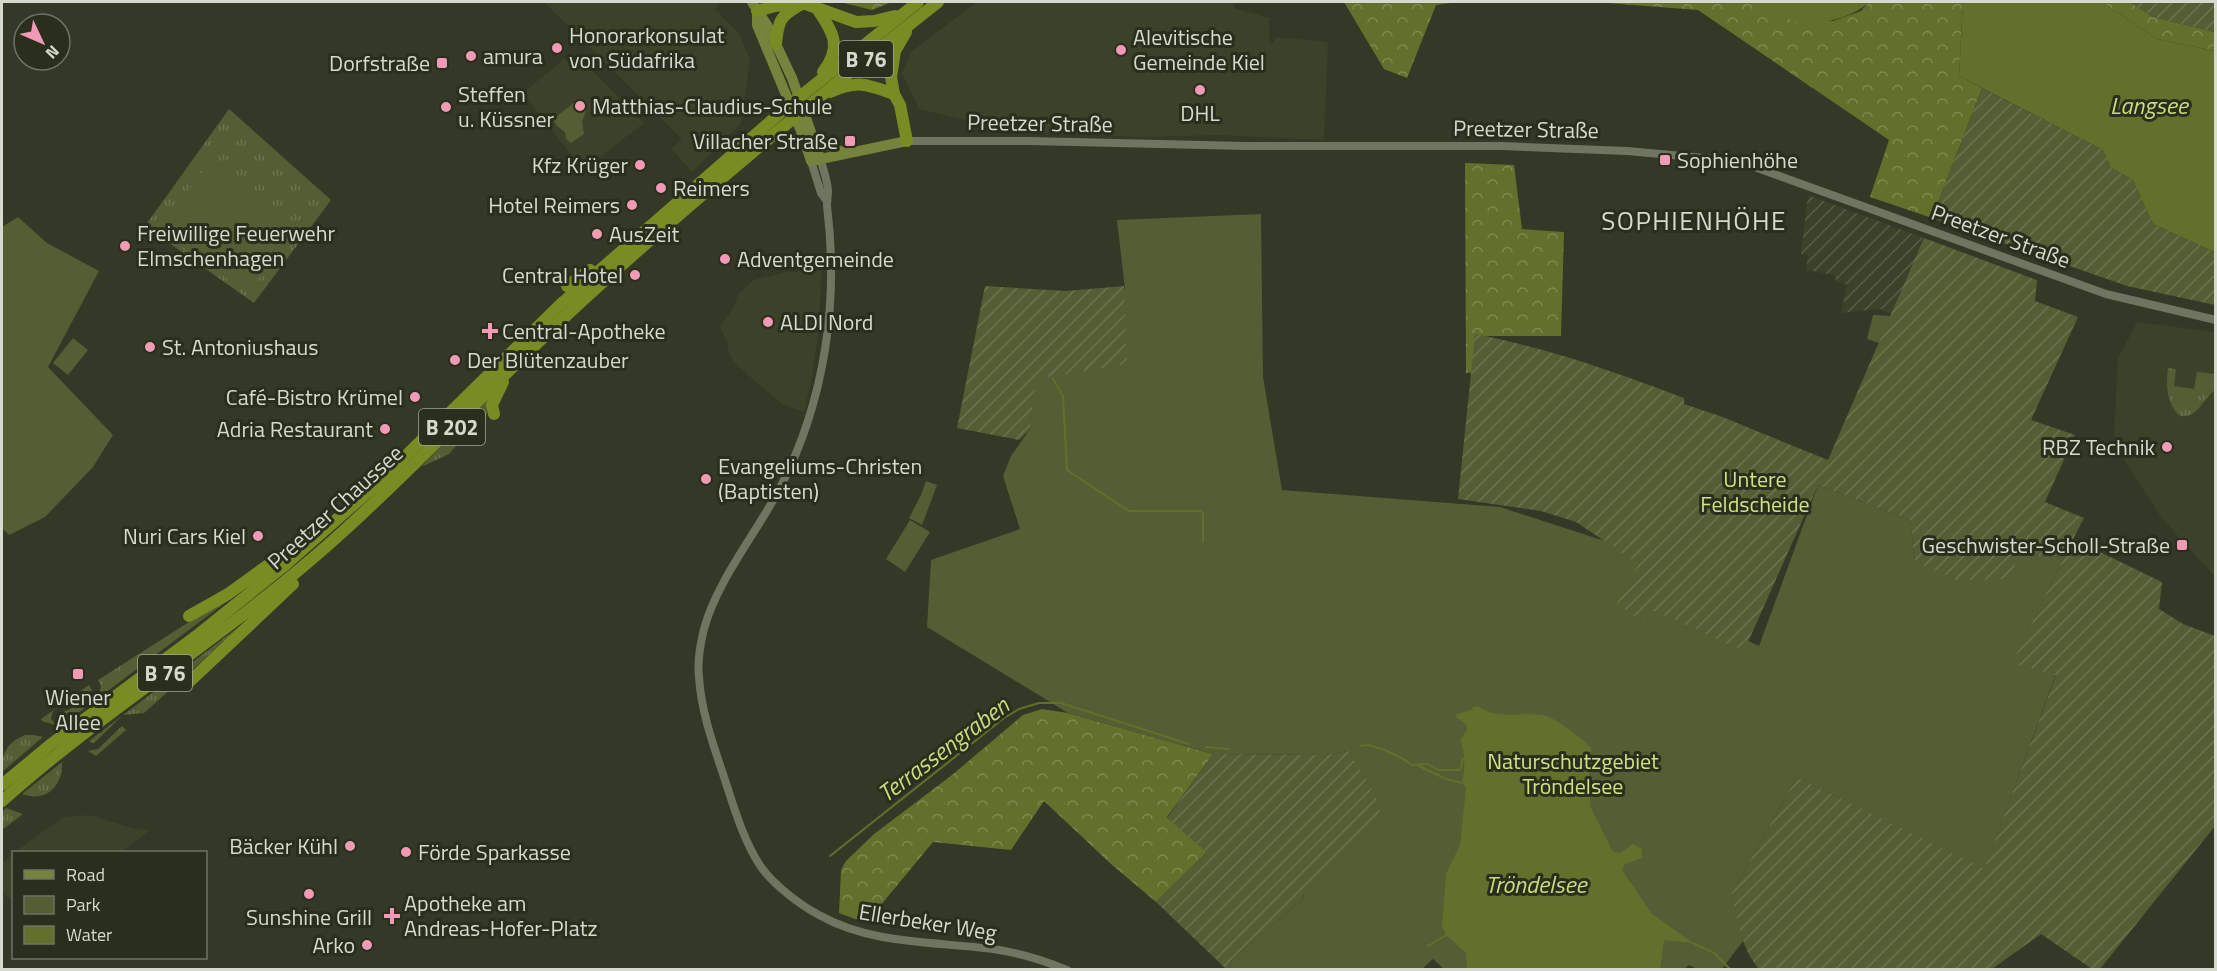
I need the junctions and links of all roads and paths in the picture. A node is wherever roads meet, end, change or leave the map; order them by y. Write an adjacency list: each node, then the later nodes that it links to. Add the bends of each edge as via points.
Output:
1 (801, 2): 4 (highway); 5 (highway); 7 (highway, via 778,24)
2 (918, 2): 6 (highway, B 76)
3 (938, 2): 6 (highway, B 76)
4 (755, 6): 7 (main road); 14 (main road, via 758,25)
5 (818, 10): 6 (highway, via 862,22); 9 (highway, via 830,27 835,44)
6 (907, 18): 8 (highway, via 893,58); 9 (highway, B 76)
7 (776, 44): 11 (main road)
8 (894, 94): 9 (highway, via 875,86 850,84); 12 (highway)
9 (814, 95): 10 (highway, Preetzer Chaussee / B 76)
10 (788, 114): 15 (highway, Preetzer Chaussee / B 76); 18 (highway, Preetzer Chaussee / B 76)
11 (813, 136): 13 (main road); 14 (main road)
12 (907, 141): 13 (main road, Preetzer Straße); 17 (street, Preetzer Straße, via 1503,146 1738,161 2106,294)
13 (845, 153): 14 (main road, Preetzer Straße)
14 (816, 159): 27 (street, Ellerbeker Weg, via 826,180 831,250 830,313 818,390 782,485 709,614 698,659 700,696 709,732 736,815 762,867 791,896 825,918 860,932 999,950)
15 (606, 265): 16 (highway, via 590,270); 21 (highway, Preetzer Chaussee / B 76)
16 (567, 286)
17 (2216, 320)
18 (516, 363): 19 (highway, via 493,400); 20 (highway, Preetzer Chaussee / B 202)
19 (494, 414)
20 (388, 490): 22 (highway, Preetzer Chaussee / B 76)
21 (337, 521): 23 (highway, via 314,531 228,594); 25 (highway, Preetzer Chaussee / B 76, via 232,608)
22 (328, 545): 24 (highway, via 304,574); 26 (highway, Preetzer Chaussee / B 76)
23 (189, 615)
24 (188, 683)
25 (2, 785)
26 (2, 801)
27 (1067, 969)

